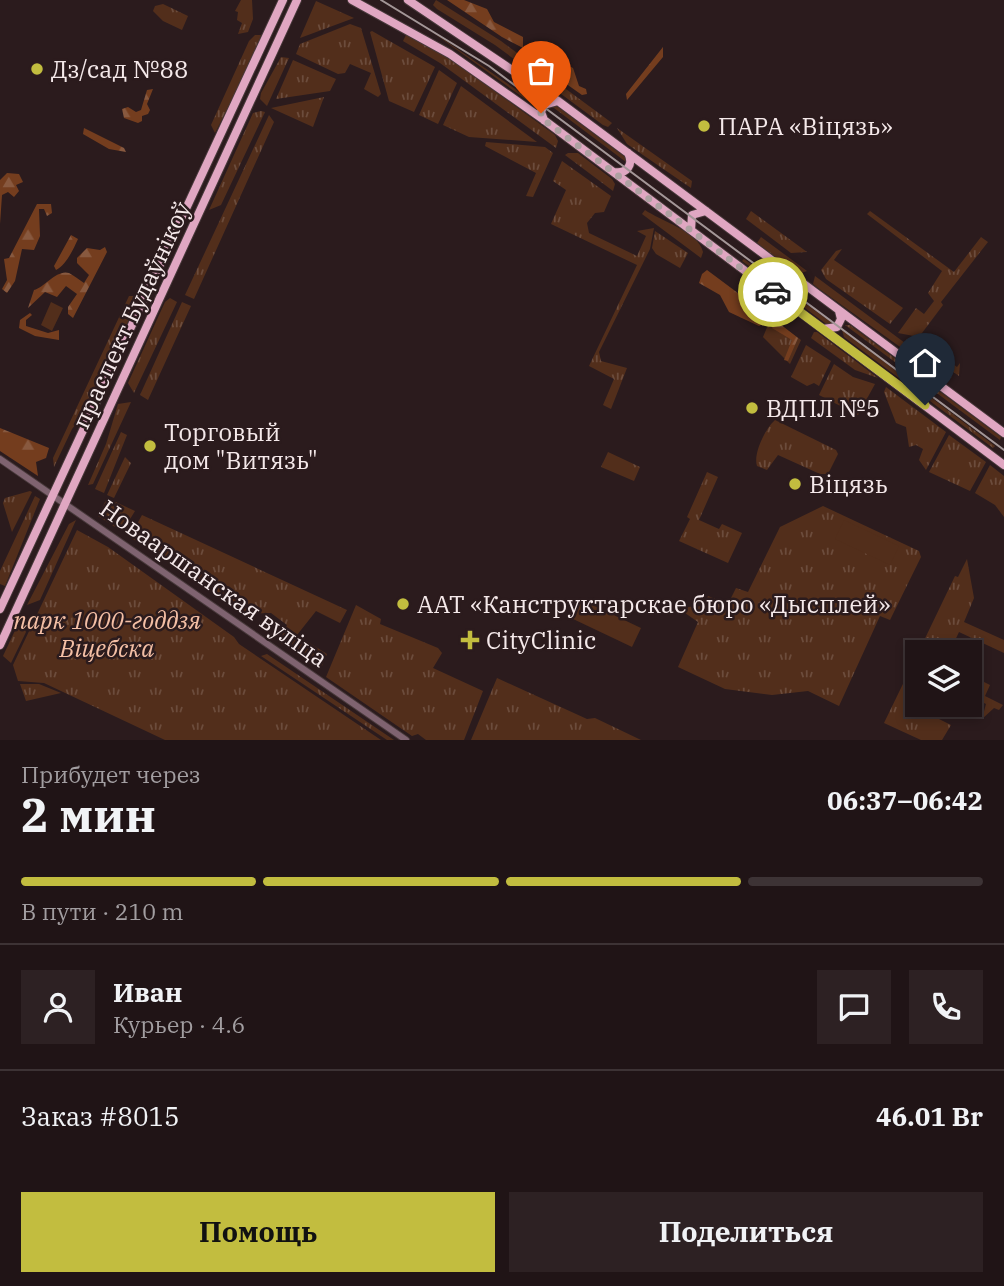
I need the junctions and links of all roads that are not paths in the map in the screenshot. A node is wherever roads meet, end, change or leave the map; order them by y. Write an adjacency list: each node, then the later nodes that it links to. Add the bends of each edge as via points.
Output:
1 (352, 0): 8 (main road, via 440,47)
2 (408, 0): 6 (main road)
3 (282, 1): 5 (main road, праспект Будаўнікоў)
4 (297, 2): 7 (main road, праспект Будаўнікоў)
5 (237, 100): 7 (street); 12 (main road, праспект Будаўнікоў)
6 (558, 101): 8 (main road, via 543,106); 9 (main road)
7 (248, 104): 13 (main road, праспект Будаўнікоў)
8 (544, 120): 10 (main road)
9 (628, 153): 10 (main road, via 628,168); 11 (main road)
10 (614, 172): 14 (main road)
11 (706, 211): 14 (main road, via 692,215); 17 (main road)
12 (181, 220): 13 (street); 15 (main road, праспект Будаўнікоў)
13 (193, 225): 16 (main road, праспект Будаўнікоў)
14 (691, 230): 19 (main road)
15 (152, 284): 16 (street); 21 (main road, праспект Будаўнікоў)
16 (163, 289): 22 (main road, праспект Будаўнікоў)
17 (837, 308): 18 (main road); 19 (main road, via 839,324 832,330)
18 (855, 322): 20 (main road, via 842,326); 23 (main road)
19 (823, 329): 20 (main road)
20 (840, 342): 25 (main road)
21 (104, 384): 22 (street); 26 (main road, праспект Будаўнікоў)
22 (117, 390): 27 (main road, праспект Будаўнікоў)
23 (1004, 433)
24 (0, 459): 26 (street, Новааршанская вуліца)
25 (1004, 465)
26 (52, 495): 27 (street, Новааршанская вуліца); 28 (main road, праспект Будаўнікоў)
27 (66, 504): 29 (main road, праспект Будаўнікоў); 30 (street, Новааршанская вуліца)
28 (0, 609)
29 (0, 645)
30 (406, 740)

